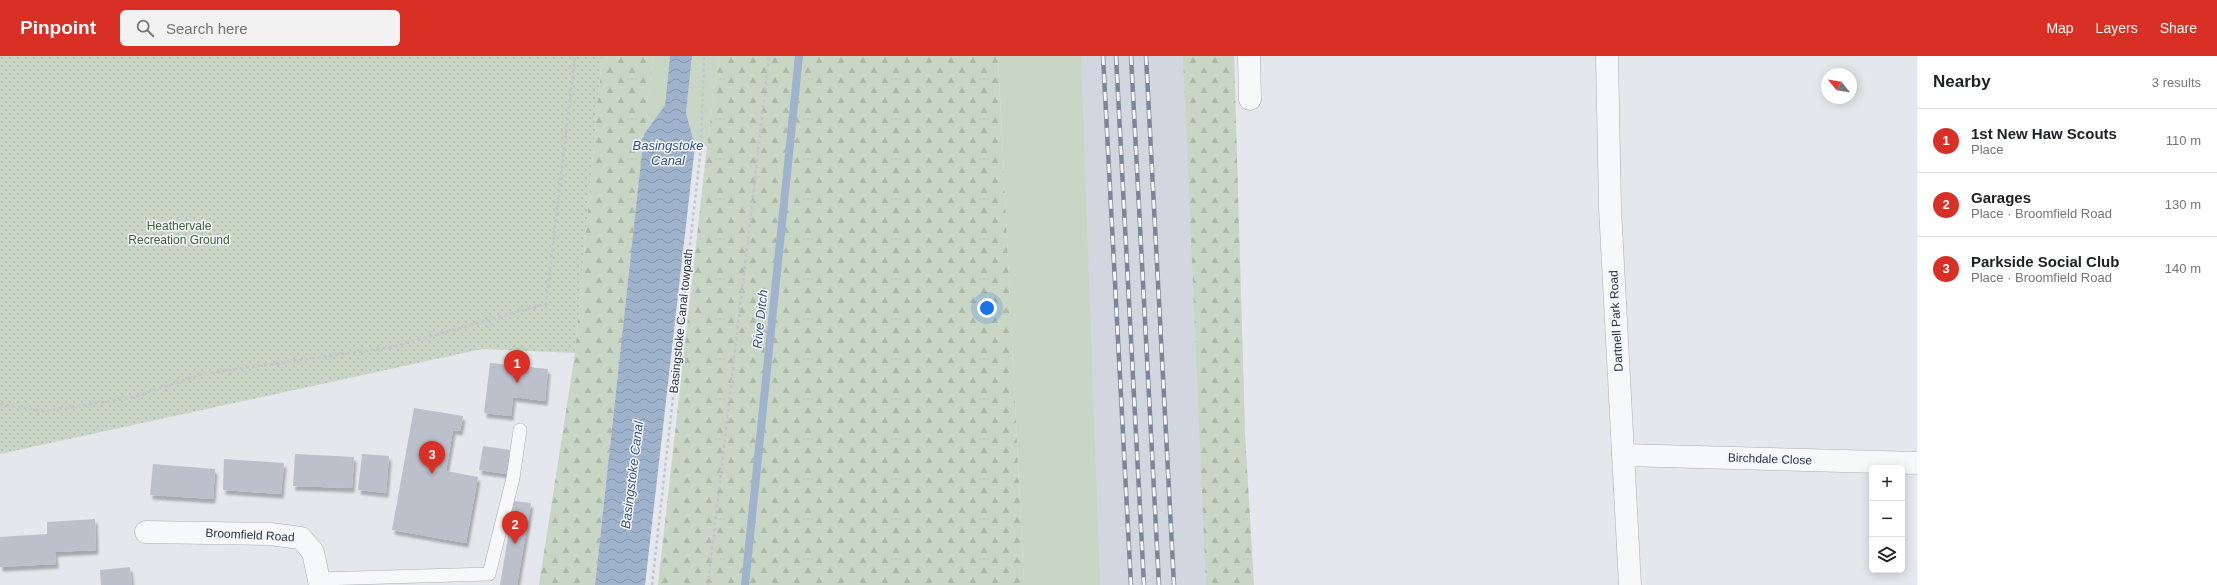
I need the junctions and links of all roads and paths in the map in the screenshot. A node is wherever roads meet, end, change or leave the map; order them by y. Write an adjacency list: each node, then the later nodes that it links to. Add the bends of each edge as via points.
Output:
1 (575, 56): 7 (path, via 546,304 392,347 202,374 130,398 44,411)
2 (704, 56): 13 (path, Basingstoke Canal towpath, via 700,146)
3 (769, 56): 14 (path)
4 (1249, 56): 6 (street)
5 (1607, 56): 9 (street, Dartnell Park Road, via 1610,208)
6 (1250, 99)
7 (0, 404)
8 (520, 430): 12 (lane, via 513,478 489,574)
9 (1623, 455): 10 (street, Birchdale Close); 15 (street, Dartnell Park Road)
10 (1917, 463)
11 (146, 532): 12 (street, Broomfield Road, via 270,534 301,538 313,552)
12 (320, 582)
13 (652, 585)
14 (708, 585)
15 (1630, 585)

